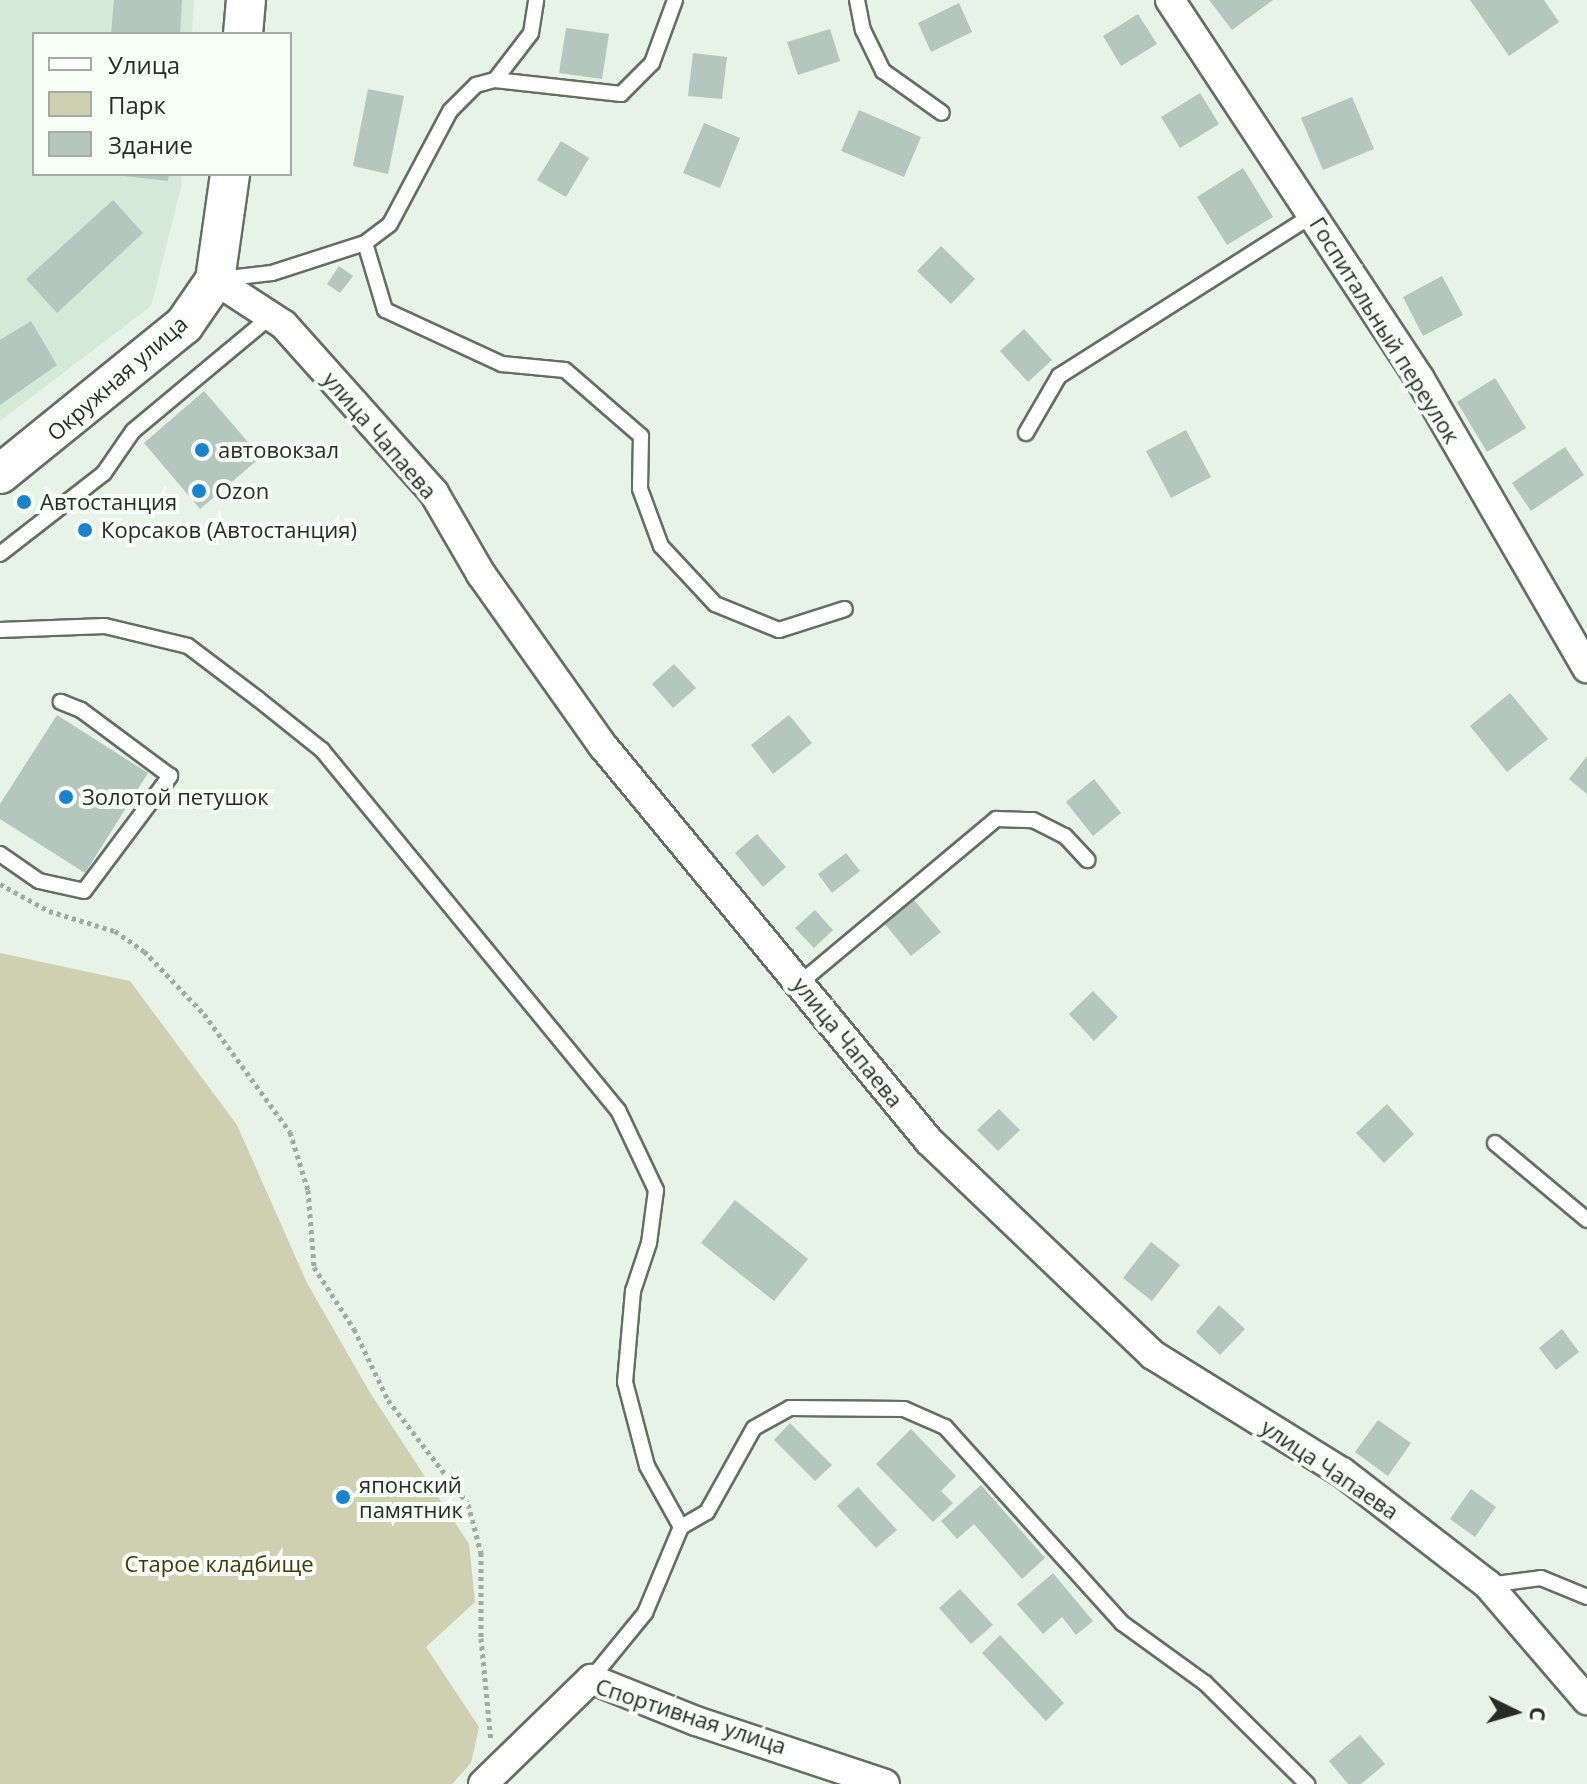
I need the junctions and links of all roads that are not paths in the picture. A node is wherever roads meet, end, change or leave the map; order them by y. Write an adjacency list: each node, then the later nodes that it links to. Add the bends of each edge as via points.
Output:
1 (246, 0): 6 (main road)
2 (536, 0): 7 (lane, via 531,33)
3 (675, 0): 7 (lane, via 652,63 621,94)
4 (857, 0): 8 (lane, via 863,30 883,71)
5 (1170, 0): 10 (street, Госпитальный переулок)
6 (243, 32)
7 (495, 80): 11 (lane, via 476,85 450,111 390,224)
8 (942, 113)
9 (230, 176): 12 (main road, Окружная улица)
10 (1313, 215): 14 (lane, via 1059,376); 19 (street, Госпитальный переулок, via 1420,379)
11 (365, 243): 12 (lane, via 272,273); 17 (lane, via 385,310 502,364 565,370 641,436 640,489 661,546 715,604 779,630)
12 (215, 280): 13 (street, улица Чапаева); 15 (main road, Окружная улица, via 184,325)
13 (271, 316): 16 (lane, via 133,431 104,473); 23 (street, улица Чапаева, via 434,493 481,574 603,746)
14 (1026, 433)
15 (0, 474)
16 (0, 554)
17 (845, 609)
18 (0, 630): 26 (lane, via 105,626 188,646 258,699 322,750 618,1110 656,1190 649,1243 633,1291 625,1382 647,1466)
19 (1587, 668)
20 (61, 702): 21 (lane, via 81,710 170,776 84,891 39,881)
21 (0, 854)
22 (1087, 860): 23 (lane, via 1065,836 1033,820 996,819)
23 (800, 983): 27 (street, улица Чапаева, via 929,1141 1153,1355 1342,1472)
24 (1495, 1143): 25 (lane)
25 (1587, 1220)
26 (681, 1527): 29 (lane, via 645,1613); 33 (lane, via 707,1512 754,1428 790,1408 904,1409 945,1427 1122,1623 1205,1683)
27 (1488, 1585): 28 (lane, via 1541,1578); 30 (street, улица Чапаева)
28 (1587, 1597)
29 (591, 1679): 31 (street, Спортивная улица); 32 (street, Спортивная улица, via 696,1721)
30 (1585, 1695)
31 (490, 1778)
32 (885, 1784)
33 (1307, 1784)

